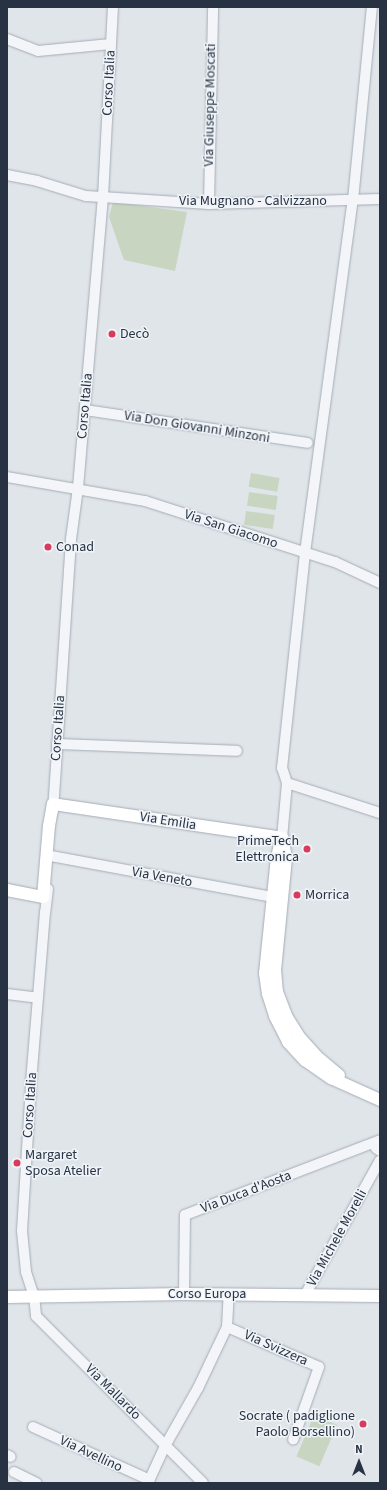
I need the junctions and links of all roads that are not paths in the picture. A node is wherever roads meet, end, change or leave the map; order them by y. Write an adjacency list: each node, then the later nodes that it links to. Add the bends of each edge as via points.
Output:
1 (113, 7): 5 (street, Corso Italia)
2 (213, 7): 10 (street, Via Giuseppe Moscati)
3 (372, 7): 9 (street)
4 (7, 39): 5 (street, via 38,51)
5 (111, 44): 7 (street, Corso Italia)
6 (7, 175): 7 (street, Via Mugnano - Calvizzano, via 86,196)
7 (103, 197): 10 (street, Via Mugnano - Calvizzano); 11 (street, Corso Italia)
8 (380, 199): 9 (street, Via Mugnano - Calvizzano)
9 (353, 200): 10 (street, Via Mugnano - Calvizzano); 15 (street)
10 (209, 204)
11 (85, 410): 12 (street, Via Don Giovanni Minzoni); 14 (street, Corso Italia)
12 (308, 443)
13 (7, 477): 14 (street, Via San Giacomo)
14 (78, 488): 15 (street, Via San Giacomo, via 145,501); 17 (street, Corso Italia, via 71,538)
15 (305, 553): 16 (street, Via San Giacomo, via 335,562); 19 (street, via 282,768)
16 (380, 583)
17 (57, 744): 18 (street); 20 (street, Corso Italia)
18 (237, 751)
19 (286, 783): 21 (street); 22 (street)
20 (53, 804): 22 (main road, Via Emilia); 23 (street, Corso Italia); 25 (main road, Corso Italia)
21 (380, 813)
22 (282, 838): 26 (main road, via 277,856); 30 (main road, via 286,858 275,970 277,992 286,1016 300,1038 316,1056)
23 (51, 856): 26 (street, Via Veneto); 27 (street, Corso Italia)
24 (7, 890): 25 (main road)
25 (43, 897): 27 (street, Corso Italia)
26 (273, 897): 30 (main road, via 265,973 274,1016 288,1042 305,1060 331,1078)
27 (45, 912): 29 (street, Corso Italia)
28 (7, 994): 29 (street)
29 (38, 998): 37 (street, Corso Italia, via 22,1231 26,1272)
30 (362, 1091): 31 (main road)
31 (380, 1100)
32 (378, 1145): 34 (street, Via Duca d'Aosta, via 185,1215)
33 (380, 1160): 36 (street, Via Michele Morelli)
34 (184, 1294): 35 (main road, Corso Europa); 37 (main road, Corso Europa)
35 (229, 1294): 36 (main road, Corso Europa); 40 (street, Via Svizzera)
36 (305, 1295): 38 (main road, Corso Europa)
37 (34, 1296): 39 (main road, Corso Europa); 43 (street, Via Mallardo, via 36,1316)
38 (380, 1296)
39 (7, 1297)
40 (227, 1327): 42 (street, Via Svizzera, via 319,1367); 43 (street, Via Svizzera, via 198,1388)
41 (33, 1427): 45 (street, Via Avellino)
42 (292, 1440)
43 (165, 1446): 45 (street, Via Svizzera); 47 (street, Via Mallardo)
44 (14, 1472): 46 (street)
45 (149, 1482)
46 (37, 1483)
47 (203, 1483)

